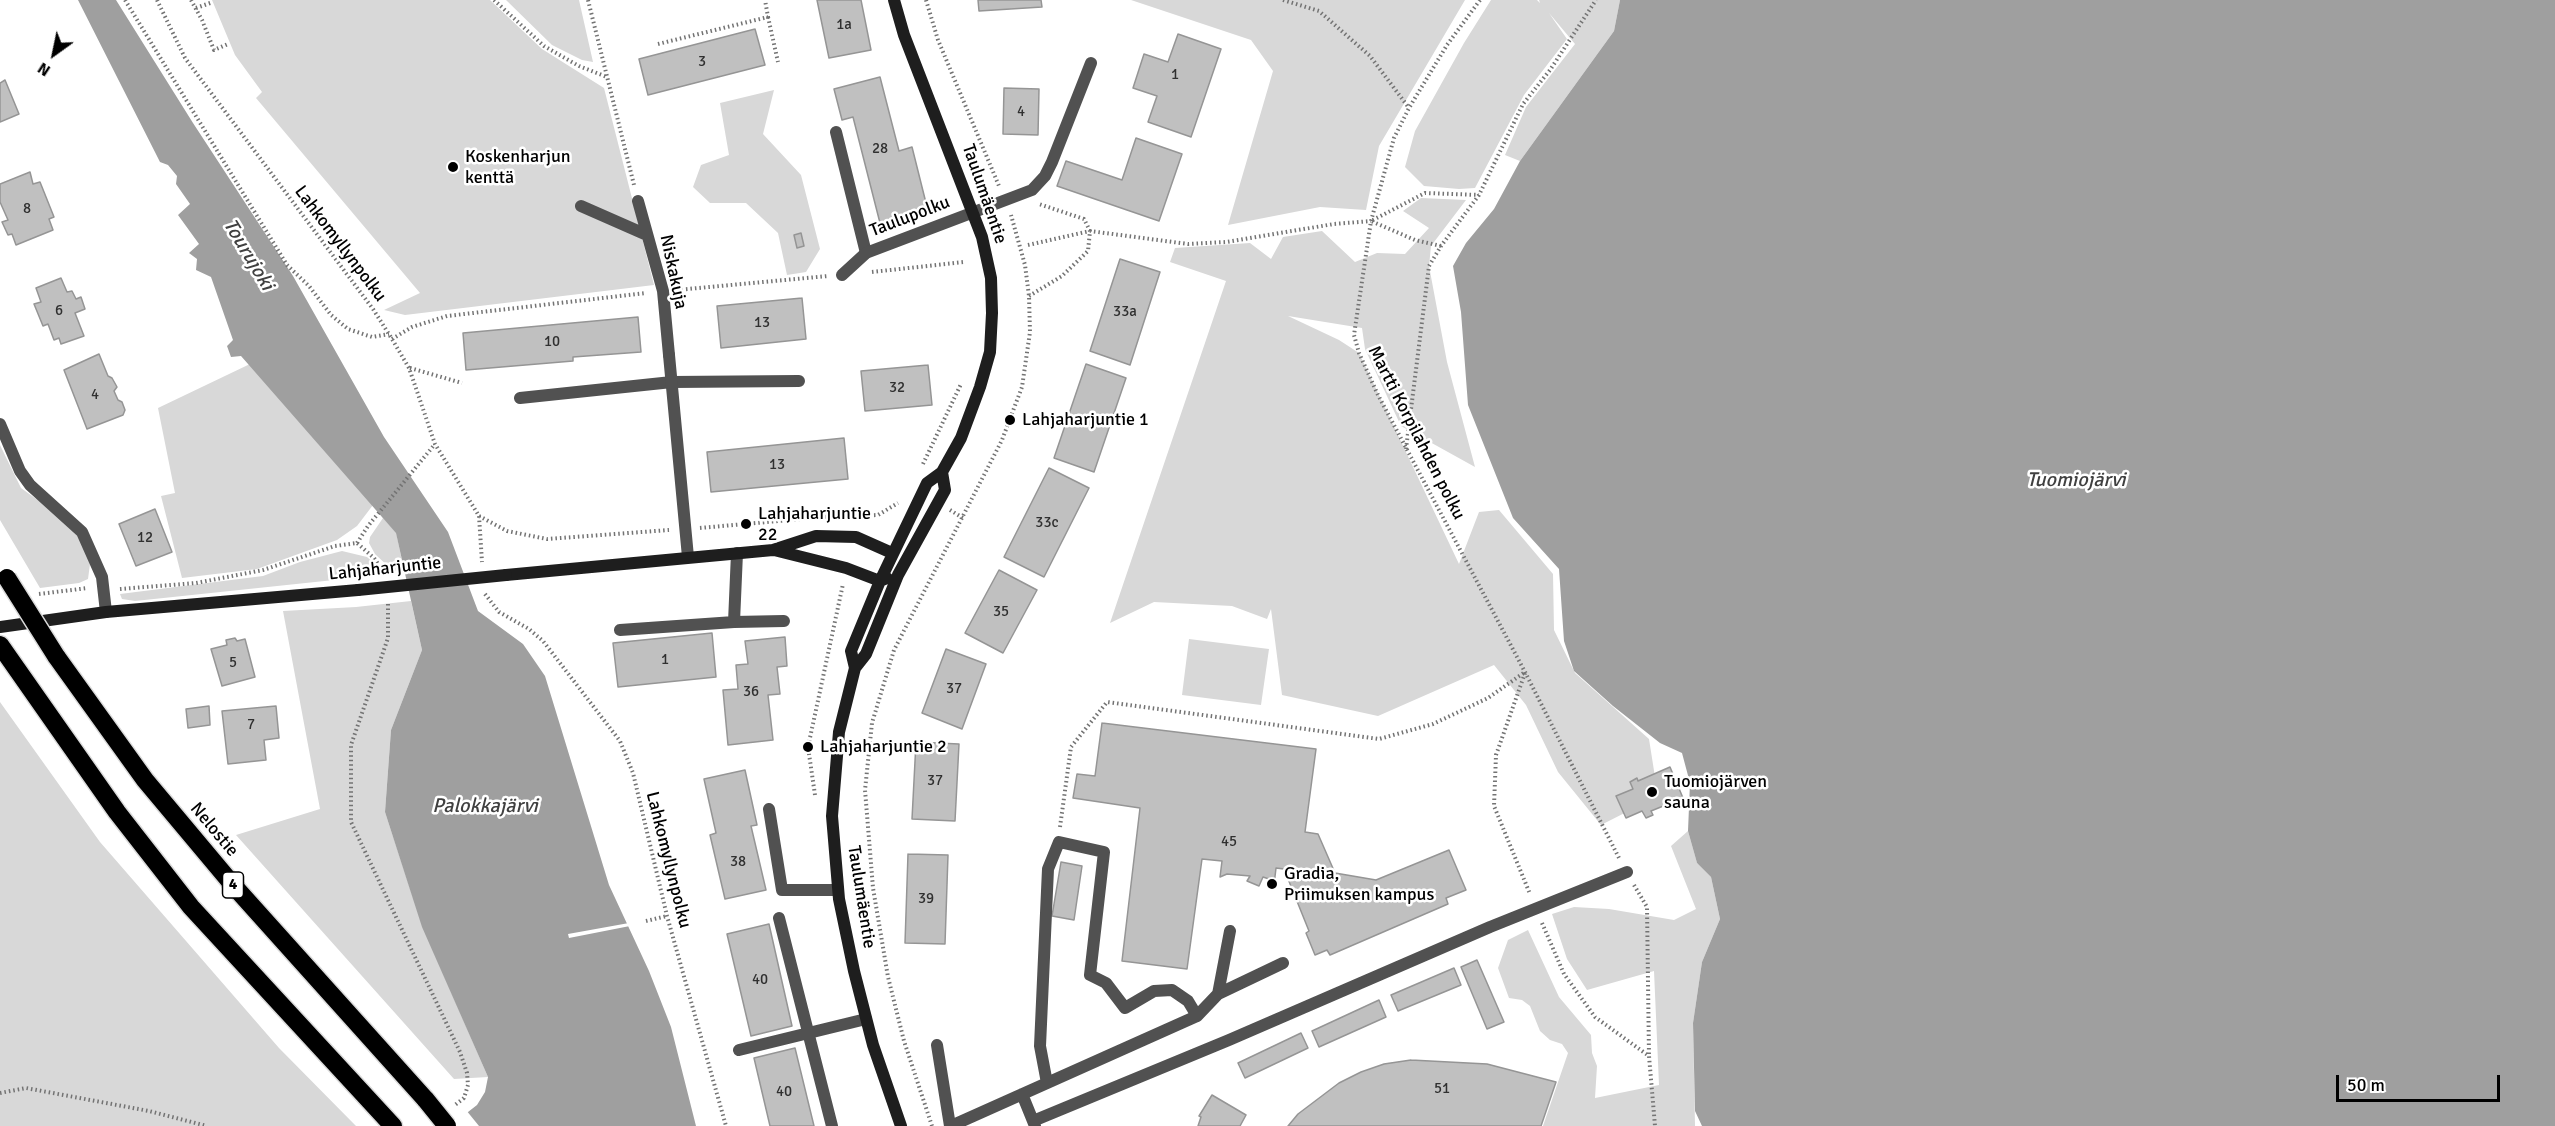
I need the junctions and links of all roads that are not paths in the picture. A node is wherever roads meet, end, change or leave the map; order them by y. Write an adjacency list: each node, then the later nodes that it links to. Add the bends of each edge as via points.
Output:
1 (894, 0): 6 (main road, Taulumäentie, via 904,35)
2 (1091, 63): 6 (street, Taulupolku, via 1045,176 1032,190)
3 (836, 132): 8 (street)
4 (638, 201): 7 (street, Niskakuja)
5 (581, 206): 7 (street)
6 (974, 212): 8 (street, Taulupolku); 14 (main road, Taulumäentie, via 991,278 990,352 961,438)
7 (647, 236): 11 (street, Niskakuja, via 663,291)
8 (866, 253): 9 (street, Taulupolku)
9 (842, 274)
10 (799, 381): 11 (street)
11 (672, 382): 12 (street); 18 (street, Niskakuja)
12 (520, 398)
13 (0, 424): 22 (street, via 30,485 82,532 102,577)
14 (942, 472): 17 (main road, Taulumäentie, via 927,483); 20 (main road, Taulumäentie, via 945,490)
15 (773, 550): 16 (main road, Lahjaharjuntie); 17 (main road, Lahjaharjuntie, via 816,536 856,537); 21 (main road, Lahjaharjuntie, via 846,568)
16 (737, 553): 18 (main road, Lahjaharjuntie); 24 (street)
17 (892, 553): 20 (main road); 21 (main road, Taulumäentie)
18 (688, 556): 22 (main road, Lahjaharjuntie, bridge)
19 (3, 572): 43 (highway, Nelostie / 4, bridge, via 56,656 145,780 233,885)
20 (898, 575): 21 (main road); 28 (main road, Taulumäentie, via 866,654)
21 (880, 581): 28 (main road, Taulumäentie, via 851,651)
22 (106, 612): 25 (main road, Lahjaharjuntie)
23 (784, 621): 24 (street)
24 (735, 622): 26 (street)
25 (0, 627)
26 (620, 630)
27 (0, 645): 45 (highway, via 117,812 191,907)
28 (855, 668): 31 (main road, Taulumäentie, via 839,732 833,805)
29 (769, 809): 31 (street, via 782,890)
30 (1627, 872): 44 (street)
31 (838, 890): 37 (main road, Taulumäentie)
32 (779, 918): 38 (street)
33 (1230, 931): 35 (street)
34 (1282, 963): 35 (street)
35 (1218, 994): 36 (street)
36 (1197, 1016): 41 (street); 41 (street, via 1188,1001 1172,990 1155,991 1125,1008 1106,983 1090,975 1104,852 1059,842 1048,869 1040,1046)
37 (866, 1019): 38 (street); 47 (main road, Taulumäentie)
38 (809, 1033): 40 (street); 46 (street)
39 (937, 1045): 48 (street)
40 (739, 1050)
41 (1047, 1083): 42 (street)
42 (1022, 1094): 44 (street); 48 (street)
43 (446, 1119)
44 (1034, 1124)
45 (393, 1126)
46 (832, 1126)
47 (901, 1126)
48 (950, 1126)

